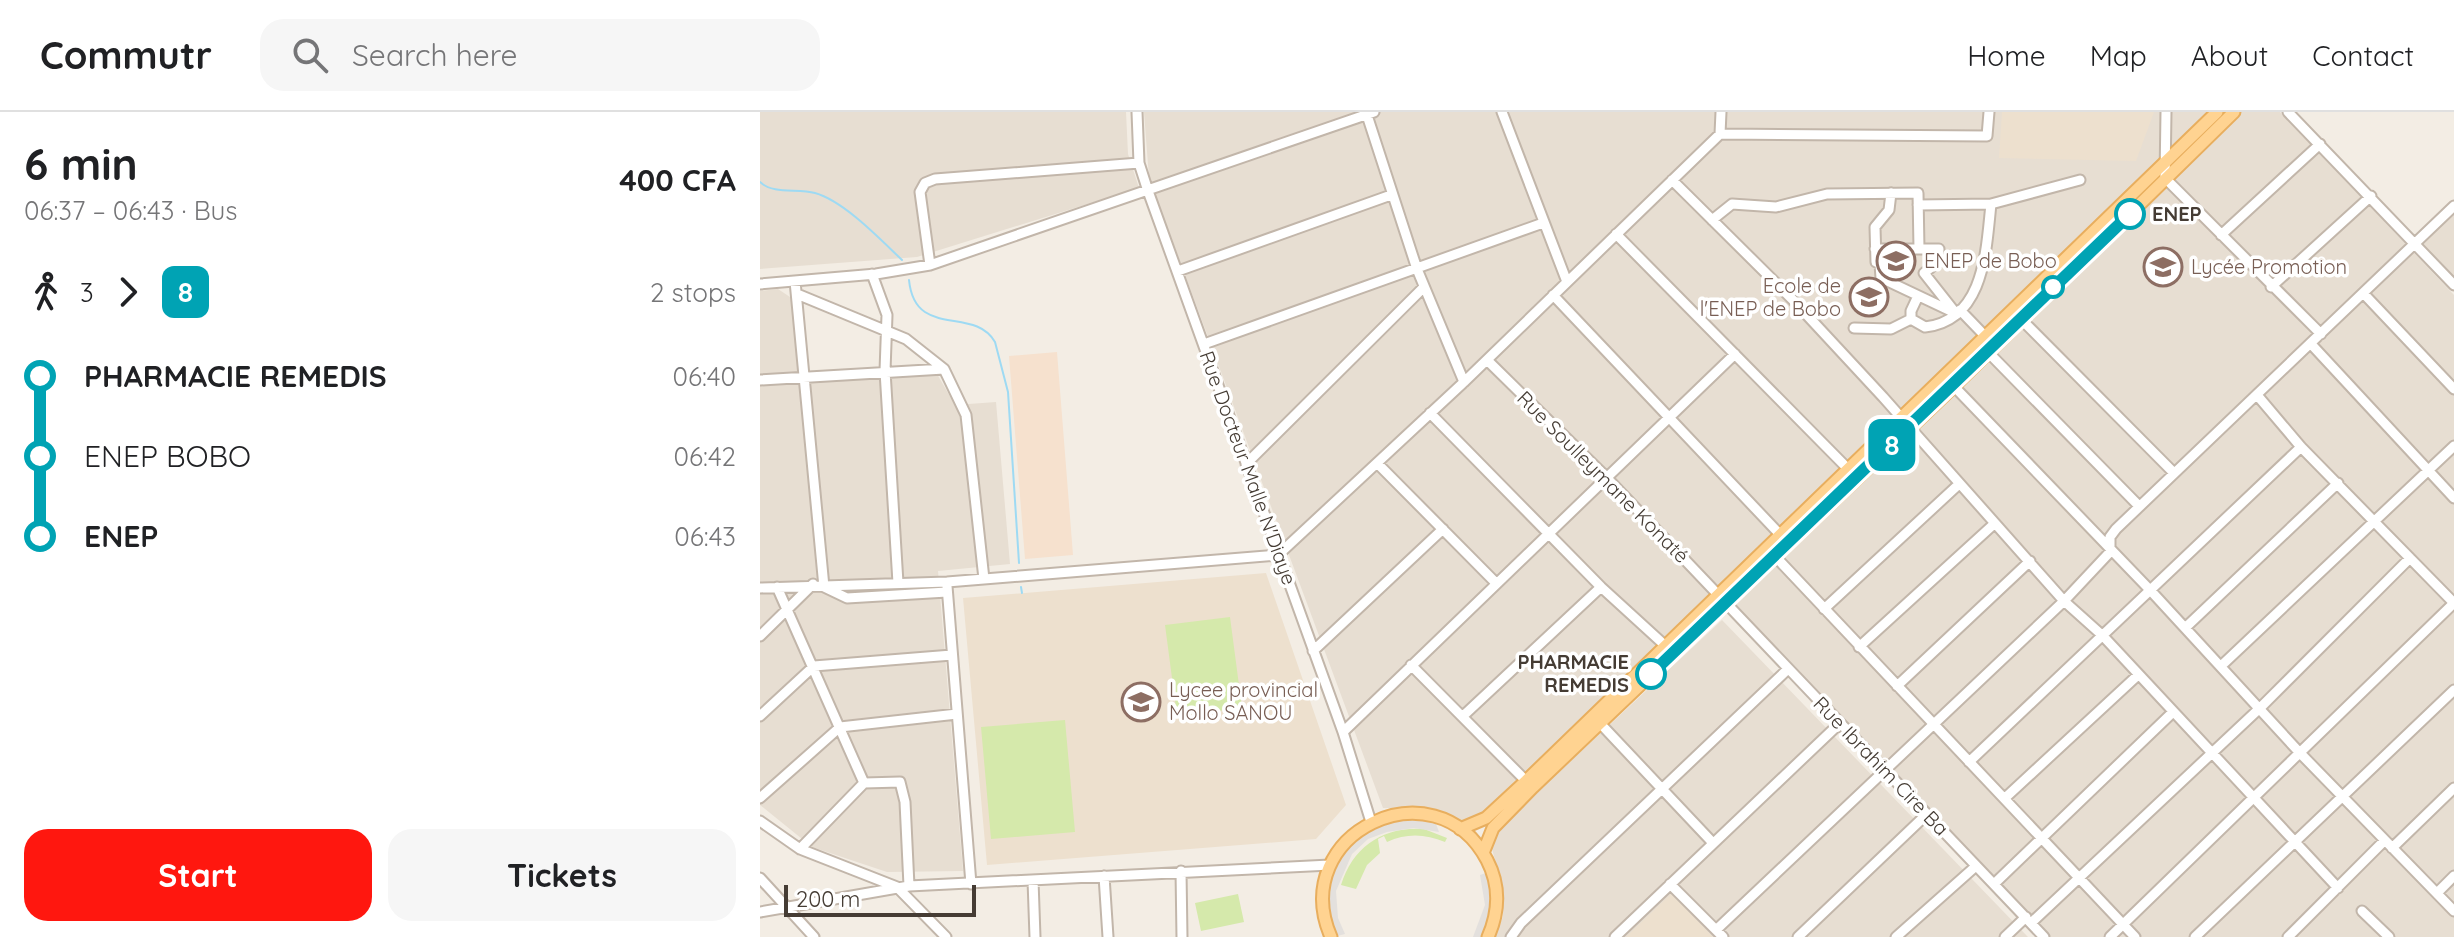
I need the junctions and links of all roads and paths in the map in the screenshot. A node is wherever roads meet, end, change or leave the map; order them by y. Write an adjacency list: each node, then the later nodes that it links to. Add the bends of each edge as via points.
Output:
1 (1137, 112): 13 (street, Rue Docteur Malle N'Diaye)
2 (1502, 112): 25 (street)
3 (1721, 112): 10 (street)
4 (1989, 112): 10 (street, via 1987,136)
5 (2166, 112): 12 (street)
6 (2217, 112): 12 (main road)
7 (2234, 112): 14 (main road)
8 (2288, 112): 11 (street)
9 (1369, 113): 17 (street); 19 (street)
10 (1720, 134): 15 (street)
11 (2320, 144): 20 (street); 27 (street)
12 (2166, 161): 14 (street); 46 (main road)
13 (1139, 163): 17 (street, Rue Docteur Malle N'Diaye); 31 (street, via 925,183 920,192)
14 (2165, 178): 27 (street); 46 (main road)
15 (1672, 180): 24 (street); 26 (street)
16 (2080, 180): 21 (street)
17 (1148, 191): 31 (street); 33 (street, Rue Docteur Malle N'Diaye)
18 (1891, 193): 22 (street, via 1918,193); 24 (street, via 1827,194 1776,207 1732,204); 29 (street, via 1889,210 1875,227)
19 (1391, 195): 32 (street); 33 (street)
20 (2371, 196): 28 (street); 40 (street)
21 (1991, 204): 22 (street); 45 (street, via 1985,262 1973,297)
22 (1918, 205): 30 (street)
23 (2454, 206): 28 (street)
24 (1712, 220): 66 (street)
25 (1543, 223): 32 (street); 36 (street)
26 (1616, 234): 36 (street); 54 (street)
27 (2221, 235): 40 (street)
28 (2416, 244): 38 (street); 42 (street)
29 (1875, 249): 30 (street); 44 (street, via 1881,278)
30 (1919, 249): 45 (street, via 1939,249 1938,262 1924,273)
31 (930, 265): 34 (street)
32 (1417, 269): 39 (street); 51 (street)
33 (1178, 271): 51 (street, Rue Docteur Malle N'Diaye)
34 (872, 274): 35 (street); 49 (street, via 887,315)
35 (795, 281): 37 (street); 41 (street)
36 (1567, 282): 43 (street)
37 (760, 284)
38 (2454, 285)
39 (1424, 287): 61 (street); 72 (street)
40 (2271, 287): 50 (street)
41 (797, 294): 49 (street); 59 (street)
42 (2364, 294): 50 (street); 63 (street)
43 (1553, 295): 55 (street); 67 (street)
44 (1918, 296): 45 (street); 47 (street)
45 (1958, 312): 47 (street, via 1936,326); 52 (street)
46 (2017, 315): 52 (main road); 75 (street)
47 (1911, 319): 48 (street, via 1891,329)
48 (1854, 328)
49 (887, 332): 56 (street, via 906,339); 57 (street)
50 (2321, 334): 53 (street)
51 (1204, 344): 72 (street, Rue Docteur Malle N'Diaye)
52 (1984, 344): 58 (main road); 62 (main road); 81 (street)
53 (2311, 344): 64 (street); 74 (street)
54 (1735, 354): 67 (street); 73 (street)
55 (1487, 360): 61 (street); 76 (street, Rue Soulleymane Konaté)
56 (944, 369): 57 (street); 93 (street, via 966,415)
57 (885, 371): 59 (street); 95 (street)
58 (1944, 376): 62 (street); 66 (main road)
59 (804, 377): 60 (street); 98 (street)
60 (760, 380)
61 (1464, 382): 65 (street)
62 (1953, 387): 68 (main road); 89 (street)
63 (2454, 389)
64 (2257, 395): 70 (street); 75 (street)
65 (1430, 413): 71 (street); 85 (street)
66 (1902, 417): 68 (street); 73 (main road)
67 (1670, 418): 76 (street); 86 (street)
68 (1910, 428): 77 (main road); 79 (street)
69 (2454, 446): 74 (street)
70 (2301, 447): 78 (street); 102 (street)
71 (1377, 463): 84 (street); 90 (street)
72 (1246, 464): 90 (street, Rue Docteur Malle N'Diaye)
73 (1846, 469): 77 (street); 86 (main road)
74 (2427, 470): 80 (street); 82 (street)
75 (2174, 473): 81 (street)
76 (1607, 478): 85 (street); 103 (street, Rue Soulleymane Konaté)
77 (1857, 478): 87 (main road)
78 (2338, 483): 82 (street); 108 (street)
79 (1958, 485): 83 (street); 106 (street)
80 (2454, 498)
81 (2139, 506): 89 (street, via 2110,537)
82 (2374, 523): 91 (street); 117 (street)
83 (1994, 524): 92 (street); 111 (street)
84 (1443, 529): 94 (street); 113 (street)
85 (1549, 533): 94 (street); 100 (street)
86 (1780, 534): 87 (street); 88 (main road)
87 (1789, 544): 88 (main road)
88 (1771, 552): 103 (main road); 106 (street)
89 (2110, 552): 102 (street); 104 (street)
90 (1278, 555): 93 (street); 113 (street, Rue Docteur Malle N'Diaye)
91 (2410, 558): 105 (street); 122 (street)
92 (2030, 561): 104 (street); 120 (street)
93 (984, 579): 99 (street)
94 (1495, 582): 115 (street)
95 (898, 583): 98 (street); 99 (street)
96 (813, 584): 97 (street); 98 (street); 107 (street)
97 (777, 587): 101 (street); 107 (street)
98 (824, 587): 99 (street, via 847,598)
99 (947, 587): 114 (street)
100 (1601, 587): 112 (street); 126 (street)
101 (760, 588)
102 (2151, 591): 108 (street); 110 (street)
103 (1723, 600): 112 (main road); 118 (street, Rue Ibrahim Cire Ba)
104 (2064, 601): 110 (street); 129 (street)
105 (2454, 603): 133 (street)
106 (1824, 609): 111 (street)
107 (788, 612): 109 (street); 116 (street)
108 (2185, 628): 117 (street)
109 (760, 636)
110 (2103, 636): 119 (street); 134 (street)
111 (1859, 647): 120 (street)
112 (1670, 650): 127 (main road)
113 (1313, 651): 131 (street, Rue Docteur Malle N'Diaye)
114 (952, 655): 116 (street); 124 (street)
115 (1411, 665): 126 (street); 131 (street)
116 (814, 666): 125 (street); 130 (street)
117 (2221, 666): 122 (street)
118 (1788, 669): 128 (street, Rue Ibrahim Cire Ba); 138 (street)
119 (2138, 675): 123 (street); 142 (street)
120 (1897, 686): 129 (street)
121 (2454, 690): 140 (street)
122 (2261, 707): 132 (street); 133 (street)
123 (2173, 712): 132 (street); 148 (street)
124 (957, 714): 130 (street); 162 (street)
125 (760, 716)
126 (1463, 716): 137 (street)
127 (1597, 720): 137 (main road); 138 (street)
128 (1840, 723): 135 (street, Rue Ibrahim Cire Ba); 150 (street)
129 (1934, 726): 134 (street); 135 (street)
130 (840, 727): 136 (street); 141 (street)
131 (1343, 732): 146 (street, Rue Docteur Malle N'Diaye)
132 (2211, 751): 143 (street); 159 (street)
133 (2300, 753): 140 (street); 143 (street)
134 (1969, 762): 142 (street)
135 (1887, 772): 144 (street, Rue Ibrahim Cire Ba); 175 (street)
136 (864, 783): 152 (street); 165 (street, via 894,780 903,785)
137 (1530, 784): 147 (main road, via 1486,818); 153 (main road, via 1493,828)
138 (1662, 786): 150 (street); 184 (street)
139 (2454, 788): 151 (street)
140 (2343, 795): 149 (street); 151 (street)
141 (760, 798)
142 (2005, 798): 148 (street)
143 (2254, 798): 149 (street); 174 (street)
144 (1927, 814): 155 (street, Rue Ibrahim Cire Ba); 186 (street)
145 (760, 821): 152 (street)
146 (1371, 822): 147 (main road, via 1415,814); 154 (main road, via 1345,842)
147 (1460, 829): 153 (main road)
148 (2043, 838): 159 (street); 164 (street)
149 (2297, 842): 167 (street); 192 (street)
150 (1713, 843): 163 (street)
151 (2388, 844): 167 (street); 168 (street)
152 (800, 849): 166 (street)
153 (1483, 853): 183 (main road, via 1496,893)
154 (1330, 865): 156 (street); 182 (main road, via 1323,900)
155 (1976, 866): 164 (street, Rue Ibrahim Cire Ba); 187 (street)
156 (1181, 871): 157 (street); 181 (street)
157 (1104, 876): 160 (street); 180 (street)
158 (2454, 876): 168 (street)
159 (2080, 877): 173 (street); 174 (street)
160 (1033, 880): 162 (street); 179 (street)
161 (761, 882): 169 (street)
162 (971, 884): 165 (street)
163 (1670, 884): 175 (street); 185 (street)
164 (1994, 884): 173 (street, Rue Ibrahim Cire Ba)
165 (909, 886): 166 (street)
166 (897, 887): 169 (street); 178 (street)
167 (2338, 888): 193 (street)
168 (2438, 892): 171 (street)
169 (787, 908): 172 (street); 177 (street)
170 (2362, 911): 176 (street)
171 (2454, 911)
172 (760, 912)
173 (2028, 920): 188 (street); 189 (street, Rue Ibrahim Cire Ba)
174 (2123, 924): 190 (street); 191 (street)
175 (1719, 934)
176 (2387, 936)
177 (814, 937)
178 (946, 937)
179 (1035, 937)
180 (1108, 937)
181 (1182, 937)
182 (1331, 937)
183 (1488, 937)
184 (1511, 937)
185 (1615, 937)
186 (1798, 937)
187 (1896, 937)
188 (2005, 937)
189 (2044, 937)
190 (2110, 937)
191 (2135, 937)
192 (2195, 937)
193 (2288, 937)

